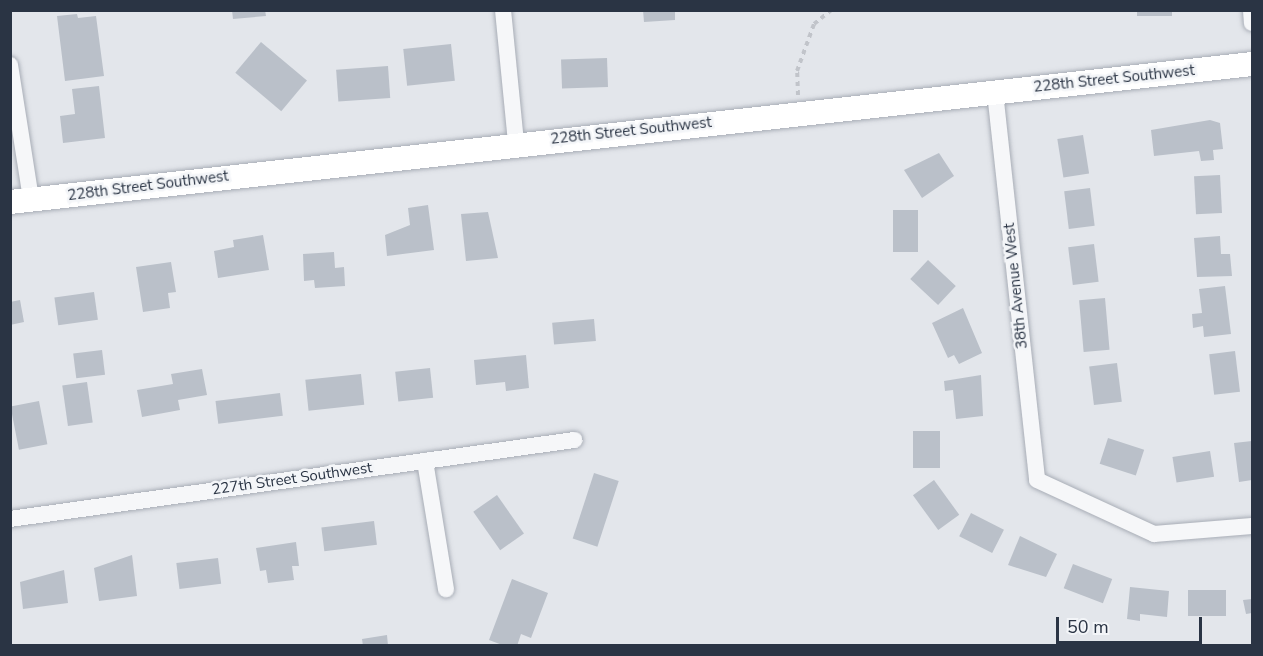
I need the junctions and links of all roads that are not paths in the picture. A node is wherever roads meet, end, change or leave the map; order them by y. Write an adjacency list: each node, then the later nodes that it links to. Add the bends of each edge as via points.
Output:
1 (503, 10): 7 (street)
2 (1251, 10): 3 (street)
3 (1252, 23)
4 (10, 64): 8 (street)
5 (1252, 64): 6 (main road, 228th Street Southwest)
6 (995, 92): 7 (main road, 228th Street Southwest); 12 (street, 38th Avenue West, via 1037,480 1154,534)
7 (516, 143): 8 (main road, 228th Street Southwest)
8 (21, 201)
9 (574, 440): 10 (street, 227th Street Southwest)
10 (425, 461): 11 (street, 227th Street Southwest); 13 (street)
11 (10, 519)
12 (1252, 526)
13 (446, 589)

